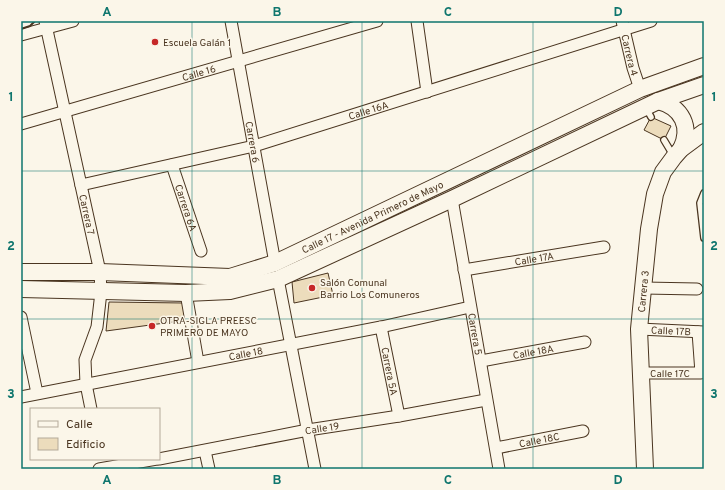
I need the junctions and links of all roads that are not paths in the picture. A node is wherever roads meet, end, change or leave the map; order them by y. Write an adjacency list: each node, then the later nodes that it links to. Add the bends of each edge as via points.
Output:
1 (73, 21): 6 (street)
2 (231, 21): 9 (street, Carrera 6)
3 (377, 21): 9 (street, Calle 16)
4 (417, 21): 13 (street)
5 (651, 21): 7 (street, Calle 16A)
6 (46, 25): 8 (street); 15 (street, Carrera 7)
7 (623, 25): 11 (street, Carrera 4); 13 (street, Calle 16A)
8 (21, 35)
9 (240, 62): 15 (street, Calle 16); 19 (street, Carrera 6)
10 (704, 66): 11 (main road, Calle 17 - Avenida Primero de Mayo)
11 (639, 85): 29 (main road, Calle 17 - Avenida Primero de Mayo)
12 (704, 85): 14 (main road, Calle 17 - Avenida Primero de Mayo)
13 (427, 92): 19 (street, Calle 16A)
14 (651, 108): 20 (main road, via 673,107 683,119 686,134); 24 (main road, Calle 17 - Avenida Primero de Mayo)
15 (64, 111): 16 (street, Calle 16); 22 (street, Carrera 7)
16 (21, 124)
17 (704, 132): 20 (main road, Carrera 3)
18 (664, 140): 20 (lane)
19 (254, 146): 21 (street, Calle 16A); 29 (street, Carrera 6)
20 (678, 153): 32 (main road, Carrera 3, via 663,172 655,194)
21 (172, 165): 22 (street, Calle 16A); 27 (street, Carrera 6A)
22 (81, 185): 31 (street, Carrera 7)
23 (704, 193): 25 (lane, via 700,203)
24 (452, 199): 28 (street, Carrera 5); 29 (main road, Calle 17 - Avenida Primero de Mayo)
25 (704, 238)
26 (604, 247): 28 (street, Calle 17A)
27 (201, 251)
28 (464, 270): 37 (street, Carrera 5)
29 (276, 271): 31 (main road, Calle 17 - Avenida Primero de Mayo, via 230,277); 36 (main road, Calle 17 - Avenida Primero de Mayo, via 230,291); 43 (street, Carrera 6)
30 (21, 272): 31 (main road, Calle 17 - Avenida Primero de Mayo)
31 (100, 272): 35 (street, Carrera 7)
32 (644, 288): 34 (street); 40 (main road, Carrera 3)
33 (21, 289): 35 (main road, Calle 17 - Avenida Primero de Mayo)
34 (697, 289)
35 (101, 292): 36 (main road, Calle 17 - Avenida Primero de Mayo); 47 (street, Carrera 7, via 97,327 85,360)
36 (186, 293): 45 (street)
37 (470, 307): 39 (street, Calle 18); 44 (street, Carrera 5)
38 (21, 317): 48 (street)
39 (381, 327): 43 (street, Calle 18); 52 (street, Carrera 5A)
40 (639, 329): 41 (street, Calle 17B); 46 (main road, Carrera 3)
41 (701, 332): 46 (street, Calle 17C, via 701,373)
42 (585, 342): 44 (street, Calle 18A)
43 (291, 344): 45 (street, Calle 18); 53 (street, Carrera 6)
44 (481, 361): 50 (street, Carrera 5)
45 (198, 362): 47 (street, Calle 18)
46 (640, 374): 63 (main road, Carrera 3)
47 (86, 384): 48 (street, Calle 18); 51 (street, Carrera 7)
48 (37, 393): 49 (street, Calle 18)
49 (21, 397)
50 (486, 400): 52 (street, Calle 19); 55 (street, Carrera 5)
51 (91, 408)
52 (400, 416): 53 (street, Calle 19)
53 (308, 430): 56 (street, Calle 19); 61 (street, Carrera 6)
54 (583, 431): 55 (street, Calle 18C)
55 (496, 448): 62 (street, Carrera 5)
56 (204, 451): 57 (street, Calle 19); 60 (street)
57 (160, 459)
58 (150, 460): 59 (street, Calle 19)
59 (101, 466)
60 (209, 469)
61 (315, 469)
62 (500, 469)
63 (645, 469)

